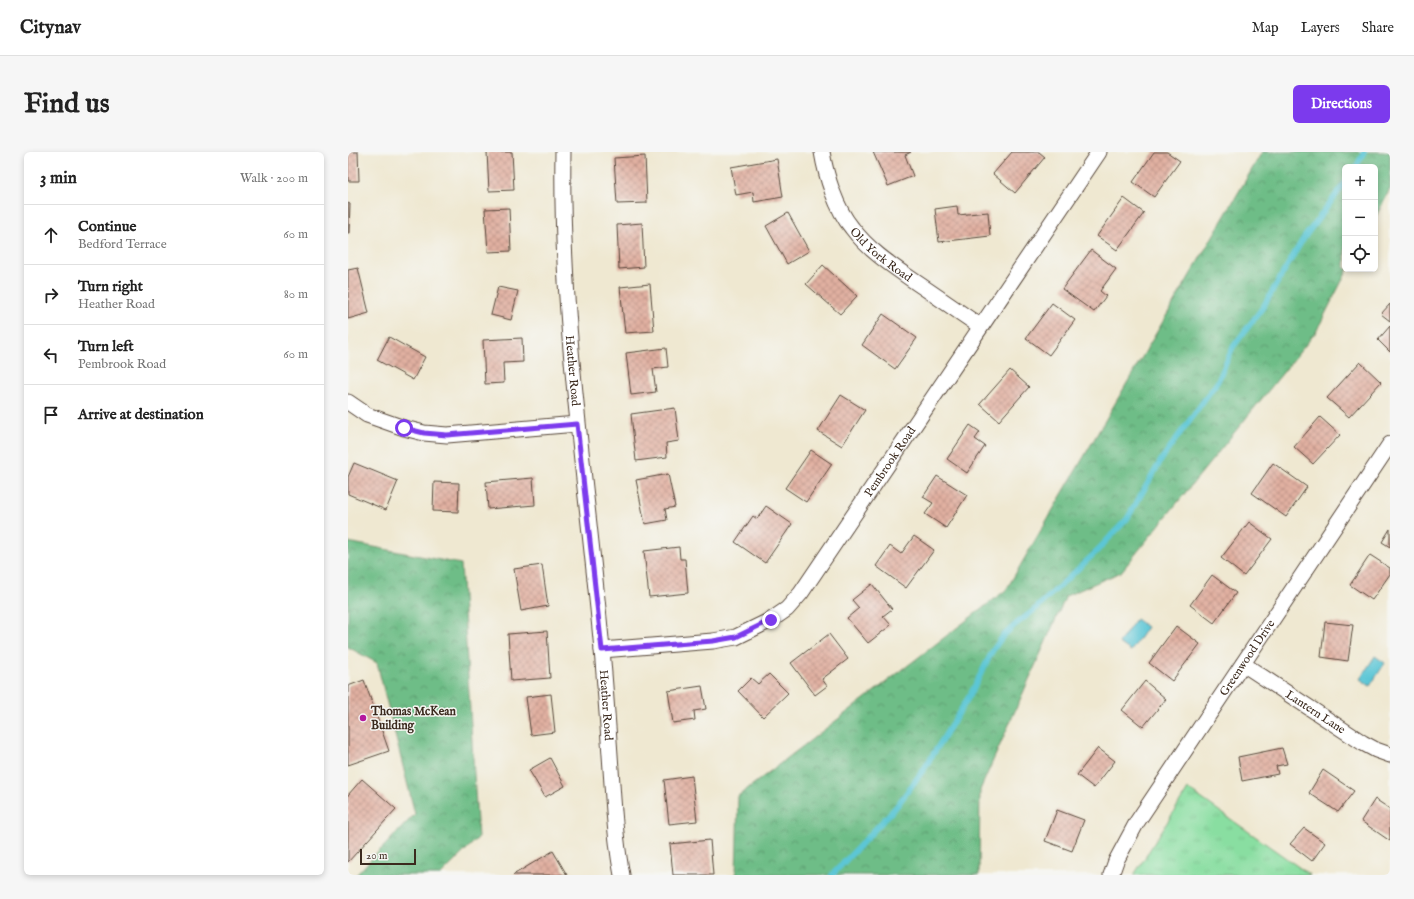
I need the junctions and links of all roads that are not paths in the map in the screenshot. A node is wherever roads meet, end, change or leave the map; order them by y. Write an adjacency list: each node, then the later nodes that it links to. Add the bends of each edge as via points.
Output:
1 (562, 152): 6 (street, Heather Road, via 565,261)
2 (822, 152): 4 (street, Old York Road, via 828,179 840,210 864,243 889,264)
3 (1099, 152): 4 (street, Pembrook Road)
4 (980, 326): 8 (street, Pembrook Road, via 788,609 736,637)
5 (348, 402): 6 (street, via 367,415 424,433 447,435)
6 (577, 424): 8 (street, Heather Road)
7 (1390, 444): 9 (street, Greenwood Drive)
8 (602, 650): 11 (street, Heather Road, via 615,829)
9 (1243, 664): 10 (street, Lantern Lane, via 1363,743); 12 (street, Greenwood Drive, via 1137,822 1116,861)
10 (1390, 755)
11 (622, 875)
12 (1112, 875)

